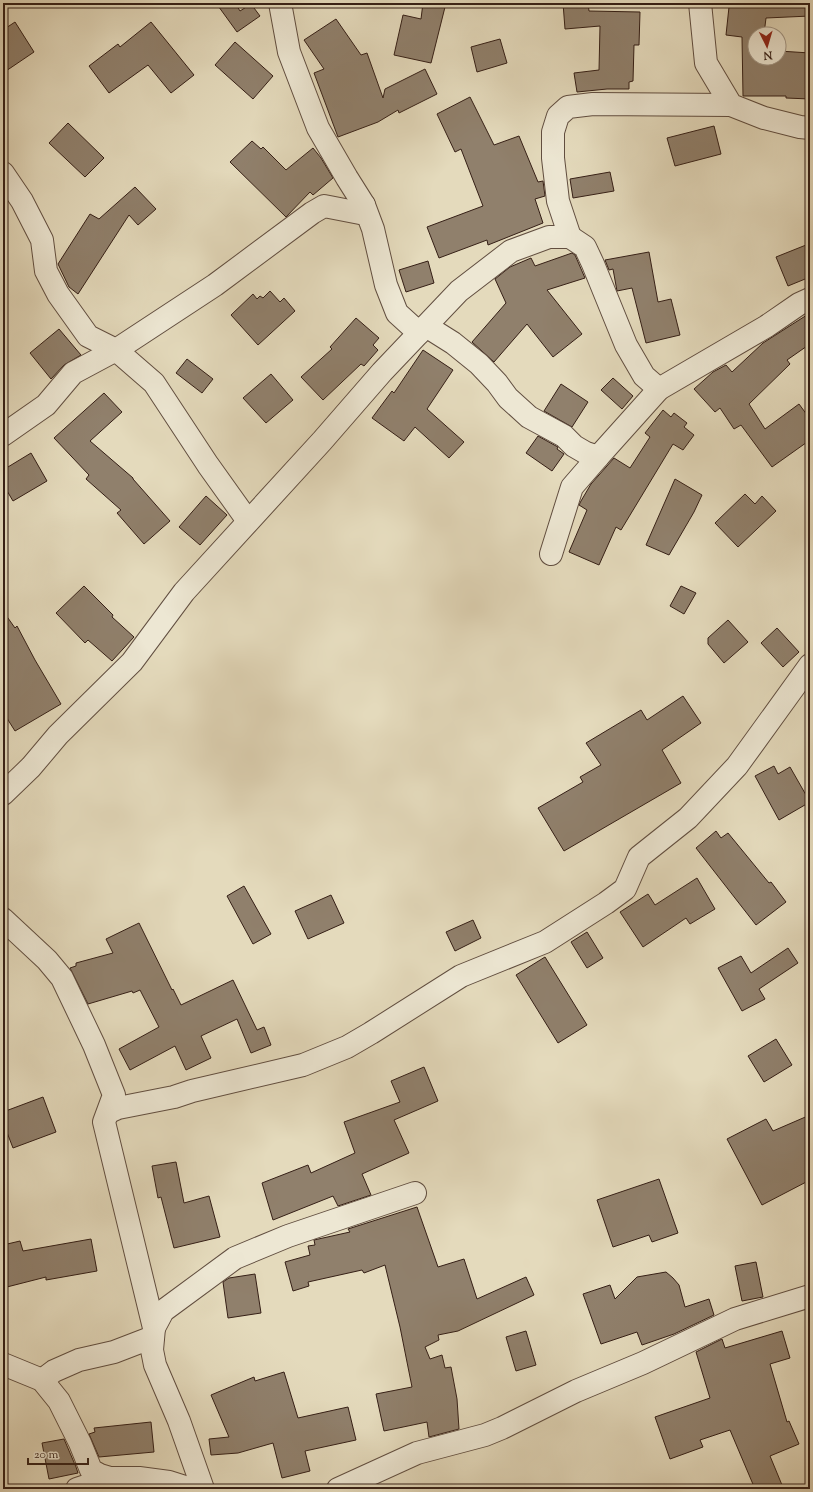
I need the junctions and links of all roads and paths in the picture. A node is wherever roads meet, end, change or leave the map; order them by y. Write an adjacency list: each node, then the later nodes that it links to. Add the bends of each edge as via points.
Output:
1 (280, 3): 6 (street, via 289,52 318,128)
2 (700, 3): 3 (street, via 706,63)
3 (731, 104): 4 (street, via 764,118); 7 (street, via 593,104 568,108 558,116 553,132 553,158 558,201)
4 (810, 128)
5 (3, 173): 10 (street, via 22,201 42,240 46,271 58,294 88,336)
6 (364, 205): 9 (street, via 373,228 386,286 397,313); 10 (street, via 360,213 324,206 312,213 215,285)
7 (570, 238): 9 (street, via 550,237 511,251 459,291); 11 (street, via 585,248 626,345 644,376)
8 (810, 299): 11 (street)
9 (423, 329): 13 (street, via 453,344 479,364 508,398 529,416 564,436 574,446); 14 (street)
10 (116, 350): 12 (street, via 72,373 46,405); 14 (street, via 154,383)
11 (659, 390): 13 (street)
12 (3, 435)
13 (598, 457): 15 (street, via 572,487)
14 (248, 522): 17 (street, via 184,592 132,662)
15 (551, 554)
16 (806, 679): 19 (street, via 737,766 688,818 639,857 625,889 545,942 461,976 353,1044 303,1065)
17 (3, 794)
18 (3, 919): 19 (street, via 47,960 62,978 114,1095)
19 (109, 1112): 22 (street, via 104,1122)
20 (415, 1193): 22 (street, via 288,1236 235,1258 164,1311)
21 (810, 1296): 29 (street, via 735,1319 643,1363 576,1390 502,1428 417,1453)
22 (153, 1332): 24 (street, via 114,1352 79,1360 54,1371); 28 (street, via 152,1350 155,1365)
23 (3, 1364): 24 (street)
24 (42, 1380): 25 (street, via 59,1401 91,1470)
25 (110, 1478): 26 (street); 27 (street, via 169,1482)
26 (77, 1489)
27 (191, 1489)
28 (204, 1489)
29 (338, 1489)

